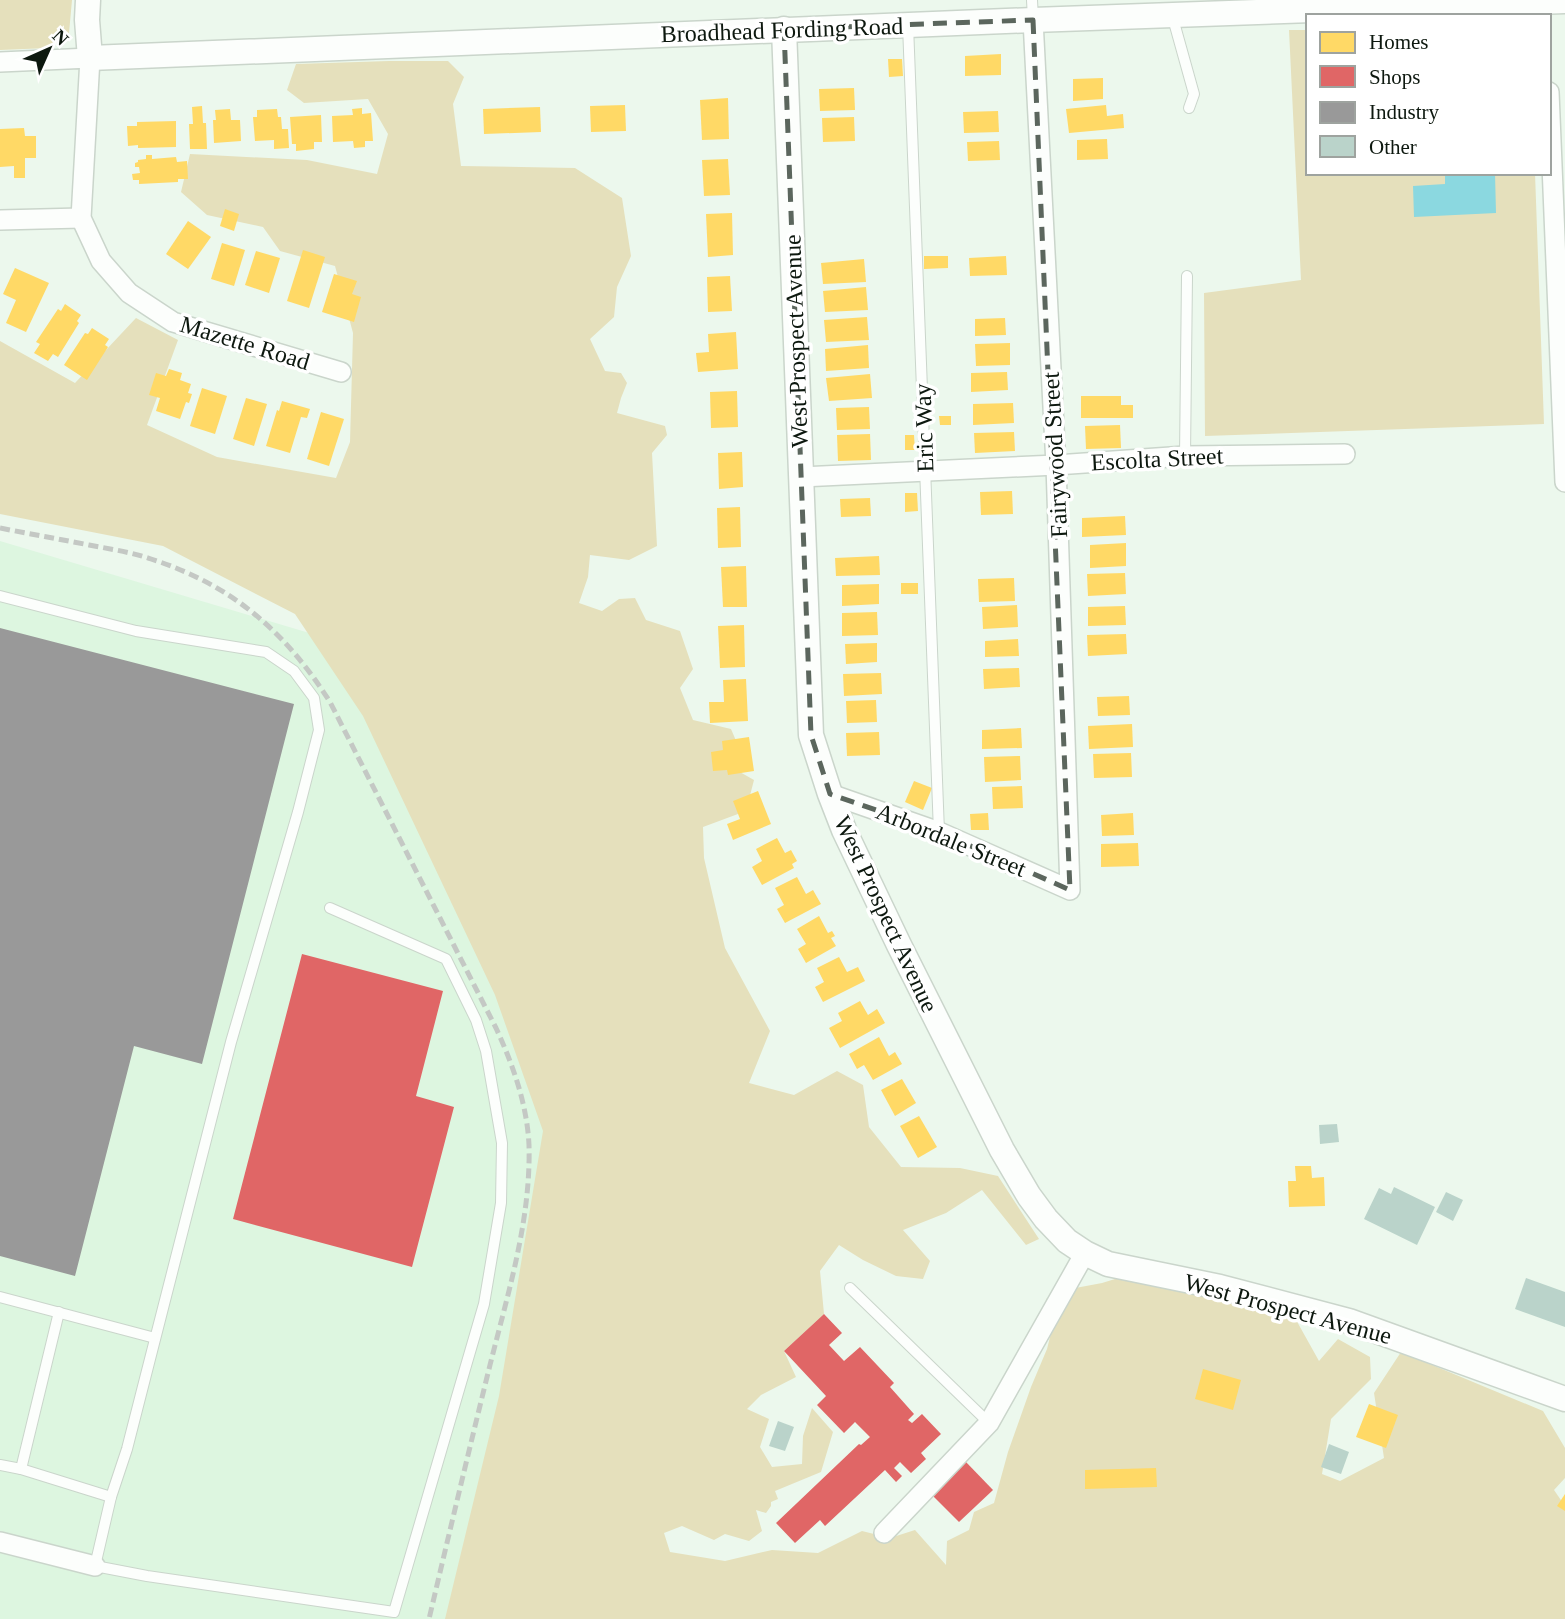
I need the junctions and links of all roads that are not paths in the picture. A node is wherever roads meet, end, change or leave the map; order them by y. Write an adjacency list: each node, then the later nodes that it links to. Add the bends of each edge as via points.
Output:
1 (88, 0): 8 (street, Mazette Road)
2 (1408, 3): 3 (street, Broadhead Fording Road); 5 (street, Broadhead Fording Road)
3 (1552, 6)
4 (1032, 10): 5 (street, Broadhead Fording Road); 6 (street, Broadhead Fording Road); 19 (street, Fairywood Street)
5 (1172, 15): 10 (lane, via 1194,94)
6 (908, 24): 7 (street, Broadhead Fording Road); 20 (lane, Eric Way)
7 (784, 29): 8 (street, Broadhead Fording Road); 21 (street, West Prospect Avenue)
8 (90, 58): 9 (street, Broadhead Fording Road); 13 (street, Mazette Road)
9 (0, 62)
10 (1189, 108)
11 (1551, 109): 12 (street)
12 (1559, 177): 22 (street)
13 (81, 218): 14 (street); 16 (street, Mazette Road, via 101,261 129,293 173,322)
14 (0, 220)
15 (1187, 276): 18 (lane)
16 (341, 372)
17 (1345, 454): 18 (street, Escolta Street)
18 (1185, 456): 19 (street, Escolta Street)
19 (1056, 465): 20 (street, Escolta Street); 26 (street, Fairywood Street)
20 (926, 472): 21 (street, Escolta Street); 25 (lane, Eric Way)
21 (801, 477): 24 (street, West Prospect Avenue, via 811,735)
22 (1565, 482)
23 (0, 596): 32 (lane, via 136,631 266,653 294,671 314,698 319,730)
24 (830, 793): 25 (street, Arbordale Street); 28 (street, West Prospect Avenue, via 893,933 1002,1150 1046,1219)
25 (939, 831): 26 (street, Arbordale Street)
26 (1070, 890)
27 (330, 908): 40 (lane, via 446,959 486,1051 502,1143 500,1203 484,1304 394,1612)
28 (1085, 1253): 33 (street, West Prospect Avenue, via 1108,1264 1349,1321); 34 (street)
29 (850, 1288): 34 (lane)
30 (0, 1297): 31 (lane)
31 (59, 1312): 32 (lane); 36 (lane)
32 (155, 1338): 37 (lane)
33 (1565, 1399)
34 (989, 1423): 38 (street)
35 (0, 1465): 36 (lane)
36 (21, 1469): 37 (lane)
37 (111, 1497): 40 (lane)
38 (884, 1533)
39 (0, 1542): 40 (street)
40 (95, 1566)

